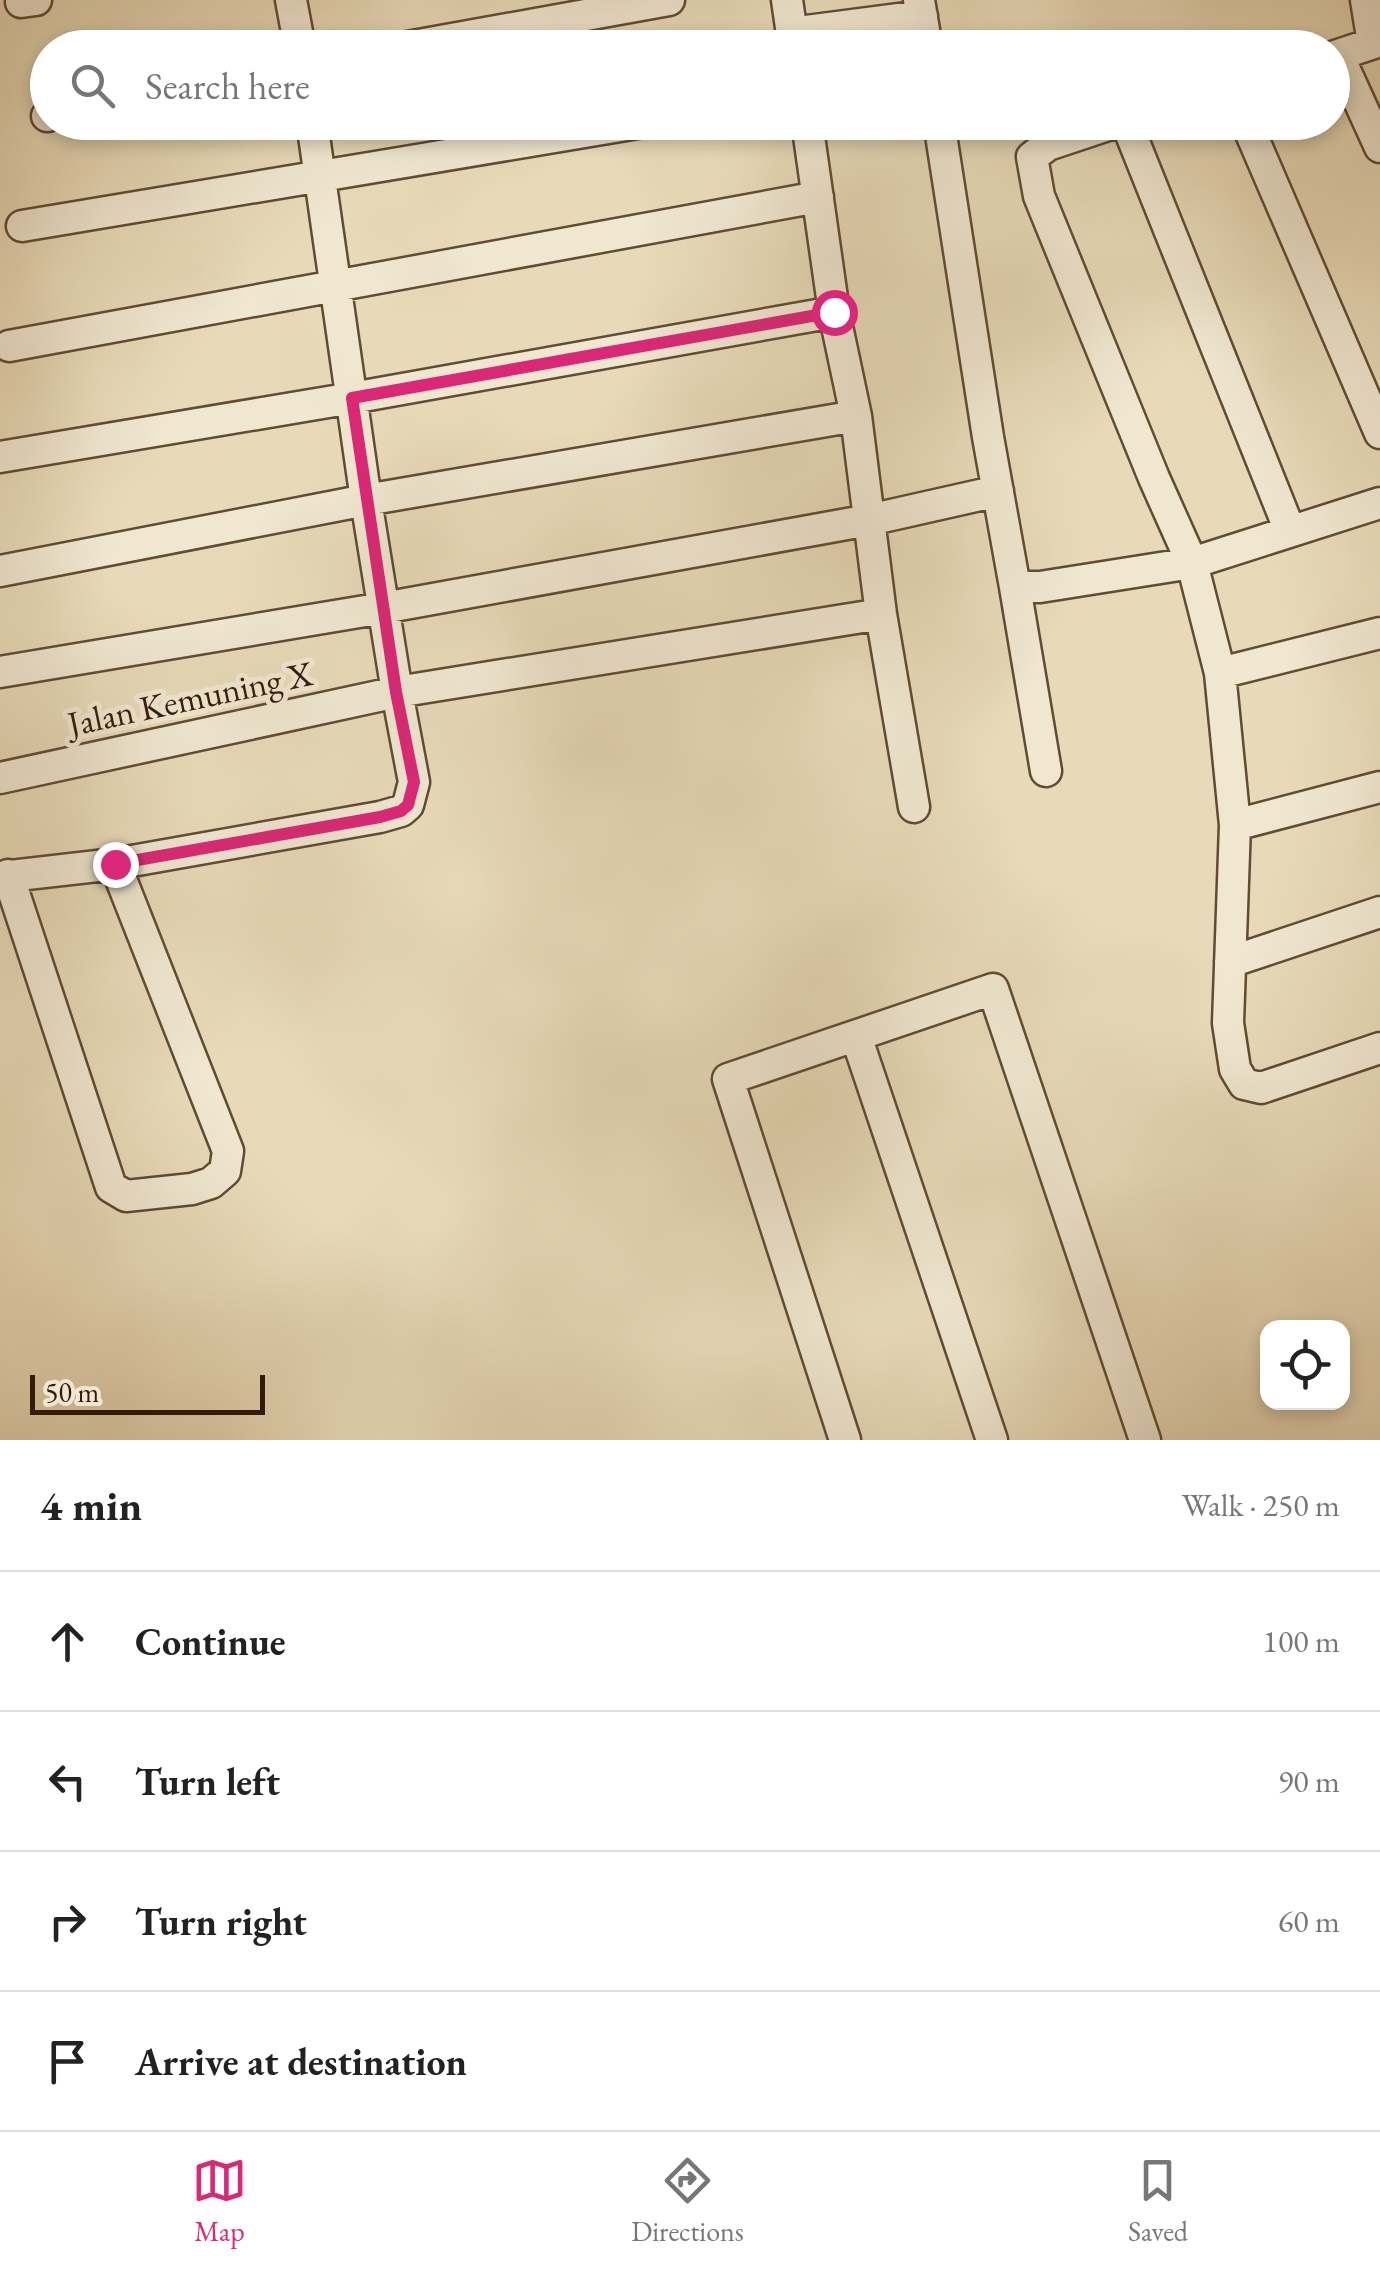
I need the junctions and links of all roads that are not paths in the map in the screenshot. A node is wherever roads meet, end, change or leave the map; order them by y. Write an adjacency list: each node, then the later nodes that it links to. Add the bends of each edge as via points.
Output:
1 (290, 0): 6 (street)
2 (670, 0): 7 (street)
3 (787, 0): 8 (street)
4 (1366, 0): 10 (street)
5 (920, 8): 9 (street)
6 (296, 30)
7 (502, 30)
8 (792, 30)
9 (833, 30)
10 (1377, 42): 11 (street)
11 (1350, 51)
12 (1350, 87): 20 (street)
13 (315, 140): 21 (street)
14 (536, 140): 21 (street)
15 (810, 140): 22 (street)
16 (941, 140): 31 (street)
17 (1063, 140): 36 (street, via 1032,157 1039,196)
18 (1133, 140): 35 (street)
19 (1254, 140): 29 (street)
20 (1380, 148)
21 (321, 176): 23 (street); 24 (street)
22 (818, 197): 24 (street); 25 (street)
23 (22, 226)
24 (336, 286): 26 (street); 27 (street)
25 (834, 312): 27 (street); 28 (street)
26 (9, 346)
27 (352, 398): 30 (street); 32 (street)
28 (856, 416): 32 (street); 34 (street)
29 (1380, 433)
30 (0, 457)
31 (998, 491): 34 (street); 38 (street)
32 (366, 500): 37 (street); 39 (street)
33 (1380, 503): 35 (street)
34 (869, 520): 39 (street); 40 (street)
35 (1290, 531): 36 (street)
36 (1192, 563): 38 (street); 43 (street)
37 (0, 571)
38 (1015, 587): 45 (street)
39 (383, 608): 42 (street); 44 (street)
40 (881, 614): 44 (street, Jalan Kemuning X); 48 (street)
41 (1380, 633): 43 (street)
42 (0, 672)
43 (1220, 673): 49 (street)
44 (396, 692): 46 (street, Jalan Kemuning X); 50 (street, via 414,782 401,811)
45 (1046, 770)
46 (0, 778)
47 (1380, 787): 49 (street)
48 (914, 807)
49 (1235, 825): 53 (street)
50 (115, 864): 51 (street); 51 (street, via 228,1151 225,1171 192,1189 126,1196 110,1188)
51 (4, 876)
52 (1380, 912): 53 (street)
53 (1230, 962): 55 (street, via 1228,1023 1244,1084 1261,1088)
54 (856, 1036): 56 (street, via 728,1079); 57 (street); 58 (street, via 993,989)
55 (1380, 1048)
56 (845, 1440)
57 (992, 1440)
58 (1145, 1440)

